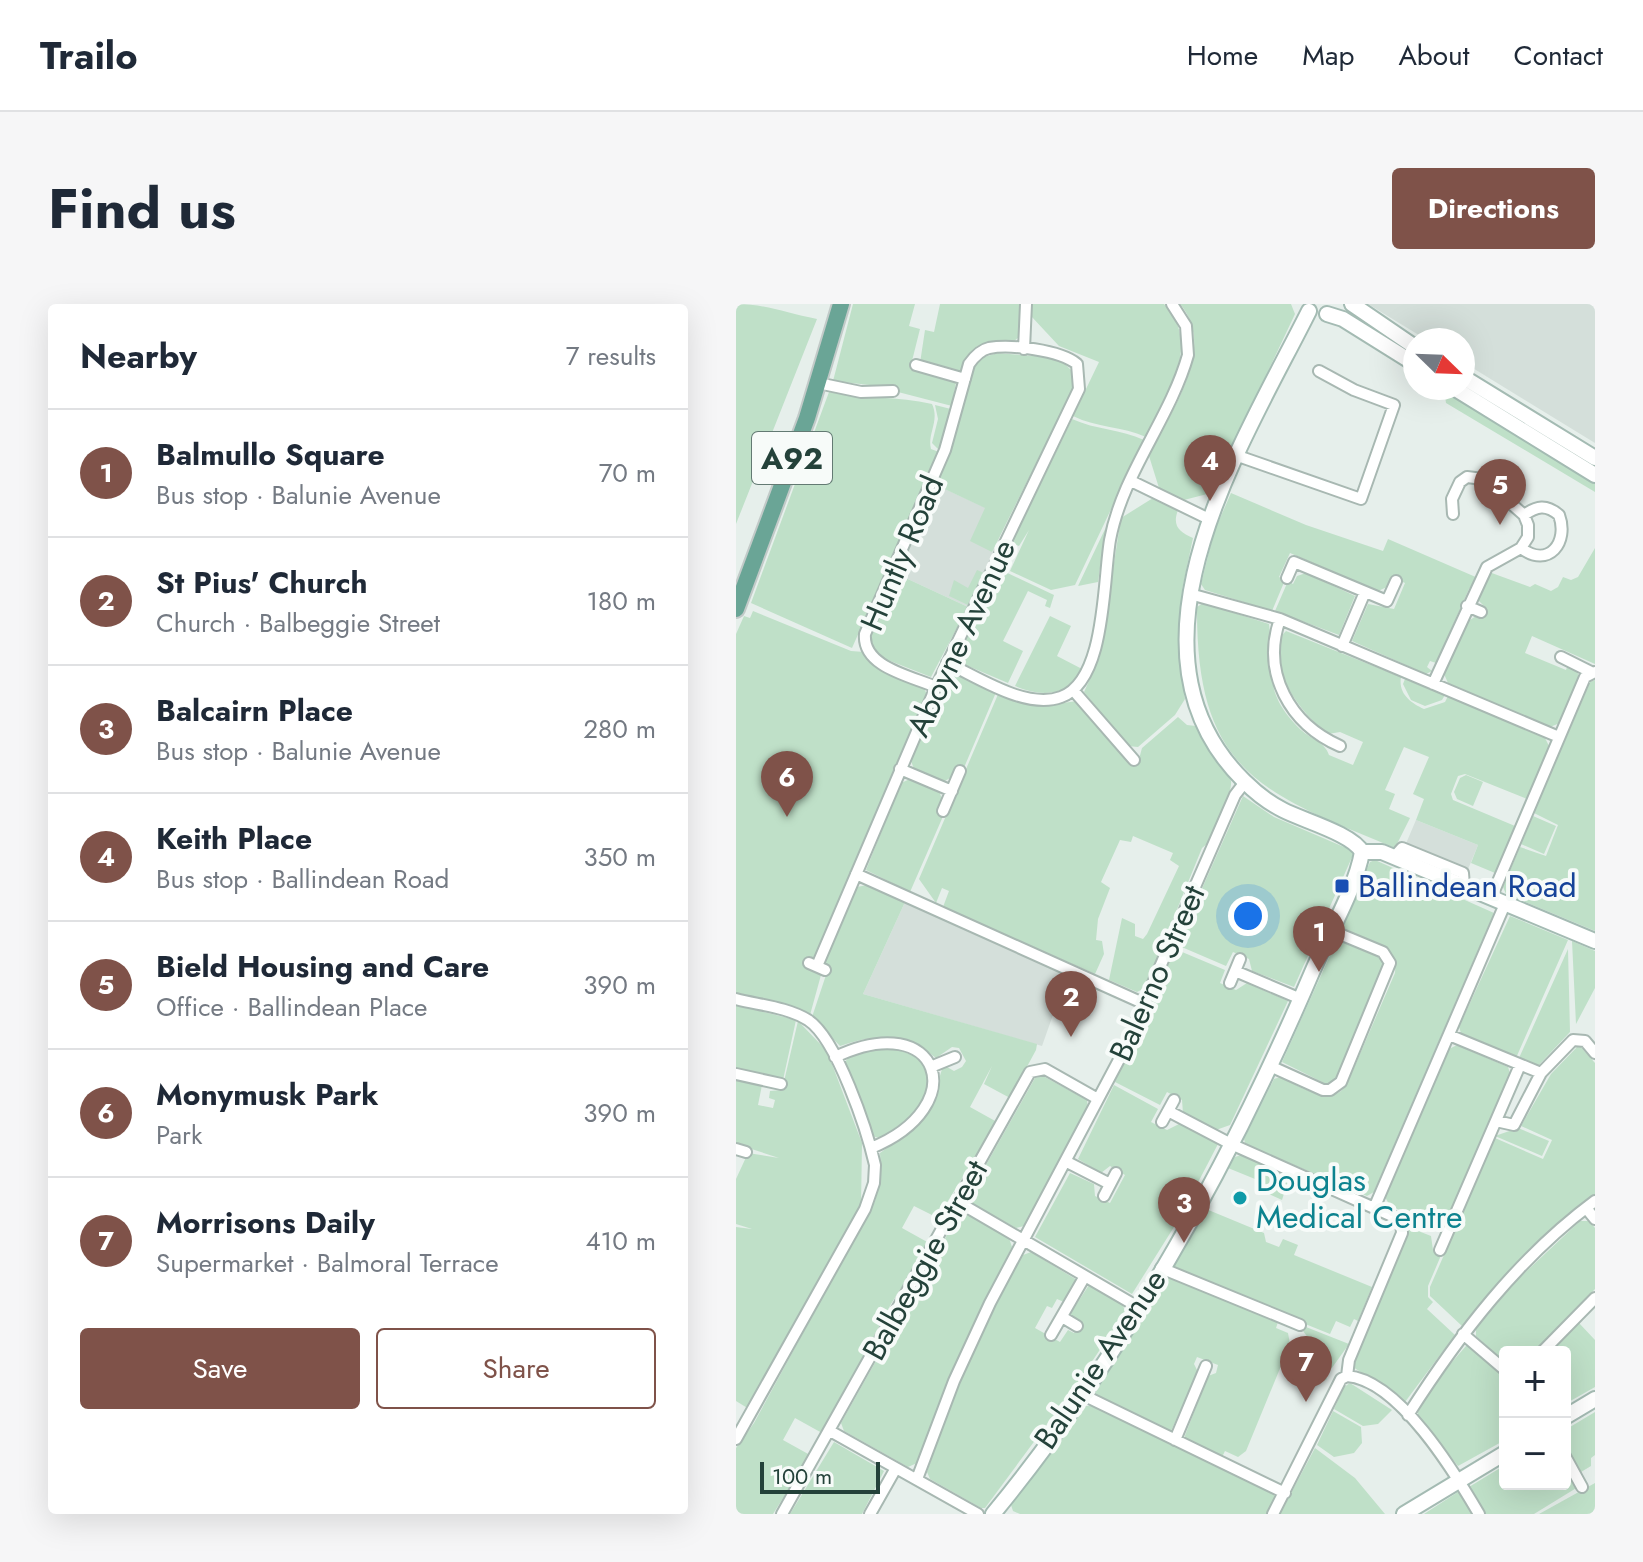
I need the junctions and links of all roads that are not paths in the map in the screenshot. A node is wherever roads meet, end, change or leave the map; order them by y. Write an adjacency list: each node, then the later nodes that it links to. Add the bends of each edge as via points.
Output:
1 (841, 304): 13 (main road, A92)
2 (1026, 304): 8 (street)
3 (1172, 304): 20 (street, via 1186,326 1188,355)
4 (1352, 304): 7 (street)
5 (1306, 308): 6 (street); 17 (street)
6 (1333, 309): 9 (street)
7 (1403, 339)
8 (1024, 349): 12 (street, Huntly Road, via 982,351 969,364); 35 (street, Aboyne Avenue, via 1067,355 1077,364 1079,389)
9 (1403, 356)
10 (916, 365): 12 (street)
11 (1319, 371): 17 (street, via 1394,405 1361,499)
12 (965, 379): 38 (street, Huntly Road, via 945,450 864,643 878,662)
13 (818, 383): 15 (street, via 861,392); 30 (main road, A92)
14 (1475, 384): 18 (street)
15 (893, 391)
16 (1473, 400): 19 (street)
17 (1238, 456): 23 (street)
18 (1595, 458)
19 (1595, 475)
20 (1131, 481): 23 (street); 39 (street, via 1111,537 1094,658)
21 (1453, 514): 22 (street, via 1455,489 1467,477 1475,477)
22 (1524, 515): 24 (street, via 1528,537); 24 (street, via 1535,508 1551,508 1559,515 1562,532 1547,556 1538,558)
23 (1209, 519): 28 (street)
24 (1521, 548): 29 (street, via 1487,567)
25 (1287, 578): 27 (street, via 1294,562)
26 (1396, 581): 27 (street, via 1387,601)
27 (1365, 592): 33 (street)
28 (1190, 594): 32 (street); 45 (street, via 1187,646 1194,697 1214,743)
29 (1467, 606): 31 (street); 37 (street)
30 (736, 609)
31 (1481, 612)
32 (1280, 619): 33 (street); 41 (street, via 1274,661 1288,704 1314,732)
33 (1342, 646): 37 (street)
34 (1561, 657): 36 (street)
35 (947, 663): 38 (street, Aboyne Avenue); 39 (street, via 1030,699 1050,699)
36 (1593, 672): 40 (street, via 1585,677)
37 (1433, 684): 40 (street)
38 (936, 687): 43 (street, Aboyne Avenue)
39 (1073, 690): 42 (street)
40 (1559, 737): 50 (street)
41 (1340, 746)
42 (1133, 754)
43 (900, 769): 46 (street); 49 (street, Aboyne Avenue)
44 (960, 771): 46 (street)
45 (1245, 782): 48 (street, via 1281,810 1354,841); 59 (street, Balerno Street)
46 (952, 791): 47 (street)
47 (943, 811)
48 (1362, 852): 50 (street, via 1374,850 1464,880); 51 (street, Balunie Avenue)
49 (856, 874): 54 (street, Aboyne Avenue); 59 (street)
50 (1498, 901): 52 (street); 60 (street)
51 (1330, 930): 58 (street, Balunie Avenue); 66 (street, via 1383,952 1390,963 1341,1082 1323,1090)
52 (1595, 941)
53 (1240, 959): 55 (street)
54 (817, 966)
55 (1235, 971): 56 (street); 58 (street)
56 (1230, 983)
57 (736, 999): 62 (street, via 809,1021)
58 (1301, 999): 66 (street, Balunie Avenue)
59 (1145, 1004): 70 (street, Balerno Street)
60 (1449, 1035): 64 (street); 83 (street)
61 (1595, 1053): 67 (street, via 1585,1041 1573,1040)
62 (835, 1057): 65 (street, via 881,1042 912,1048); 76 (street)
63 (955, 1057): 65 (street)
64 (1520, 1065): 67 (street); 73 (street)
65 (933, 1066): 76 (street, via 935,1081 923,1110 895,1137)
66 (1270, 1066): 75 (street, Balunie Avenue)
67 (1541, 1073): 73 (street, via 1514,1125)
68 (736, 1074): 69 (street)
69 (781, 1084)
70 (1098, 1099): 77 (street, Balerno Street); 81 (street, Balbeggie Street, via 1045,1069 1030,1072)
71 (1174, 1100): 72 (street)
72 (1168, 1111): 74 (street); 75 (street)
73 (1496, 1121): 86 (street)
74 (1162, 1122)
75 (1231, 1144): 83 (street); 89 (street, Balunie Avenue)
76 (871, 1148): 107 (street, via 874,1183 865,1209)
77 (1067, 1162): 79 (street); 87 (street, Balerno Street)
78 (1116, 1173): 79 (street)
79 (1110, 1184): 80 (street)
80 (1104, 1196)
81 (958, 1202): 87 (street); 106 (street, Balbeggie Street)
82 (1590, 1205): 84 (street); 96 (street, via 1521,1267)
83 (1375, 1206): 101 (street, via 1397,1216 1402,1233)
84 (1595, 1219)
85 (1432, 1230): 86 (street)
86 (1446, 1236): 88 (street)
87 (1023, 1240): 90 (street); 112 (street, Balerno Street, via 954,1381)
88 (1440, 1250)
89 (1161, 1268): 92 (street, Balunie Avenue); 94 (street)
90 (1085, 1276): 92 (street); 93 (street)
91 (1595, 1298): 98 (street)
92 (1138, 1307): 102 (street, Balunie Avenue)
93 (1062, 1317): 95 (street); 97 (street)
94 (1300, 1325)
95 (1077, 1326)
96 (1463, 1334): 99 (street); 105 (street)
97 (1051, 1335)
98 (1548, 1346)
99 (1499, 1365)
100 (1206, 1366): 108 (street)
101 (1347, 1376): 105 (street, via 1375,1389); 115 (street)
102 (1081, 1394): 108 (street); 119 (street, Balunie Avenue)
103 (1595, 1399): 104 (street)
104 (1571, 1413)
105 (1408, 1415): 113 (street)
106 (830, 1431): 111 (street); 116 (street, Balbeggie Street)
107 (736, 1439)
108 (1175, 1440): 115 (street)
109 (1499, 1456): 113 (street)
110 (1571, 1467): 114 (street)
111 (896, 1468): 112 (street); 117 (street)
112 (917, 1479): 118 (street)
113 (1459, 1479): 121 (street); 122 (street)
114 (1582, 1487)
115 (1285, 1493): 120 (street)
116 (782, 1514)
117 (870, 1514)
118 (978, 1514)
119 (993, 1514)
120 (1273, 1514)
121 (1404, 1514)
122 (1479, 1514)

